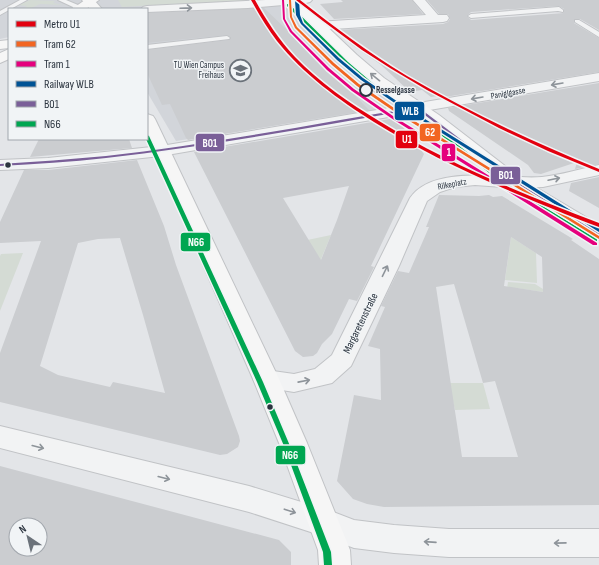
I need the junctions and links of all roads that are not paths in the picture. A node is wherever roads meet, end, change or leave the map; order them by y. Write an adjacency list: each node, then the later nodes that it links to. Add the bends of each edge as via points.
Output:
1 (24, 0): 7 (lane)
2 (61, 0): 8 (lane, via 76,6)
3 (293, 0): 4 (street); 10 (street, one-way to 3, via 248,5); 14 (main road)
4 (306, 0)
5 (419, 0): 14 (street, via 442,19)
6 (92, 3): 9 (main road)
7 (9, 8)
8 (75, 8)
9 (80, 8)
10 (148, 9)
11 (561, 11): 12 (lane, via 559,9)
12 (472, 16)
13 (577, 21): 15 (lane)
14 (317, 26): 19 (main road, one-way to 14, via 380,81)
15 (599, 35)
16 (227, 38): 17 (lane)
17 (148, 48)
18 (599, 77): 19 (street, Paniglgasse, one-way to 19)
19 (418, 108): 21 (street, Paniglgasse); 24 (main road)
20 (148, 120): 21 (main road)
21 (161, 151): 22 (street, Paniglgasse); 27 (main road)
22 (1, 167)
23 (599, 170): 24 (street, Rilkeplatz, one-way to 23, via 543,182)
24 (516, 183): 25 (street, Rilkeplatz, via 475,180 453,182); 26 (main road)
25 (433, 188): 27 (street, Margaretenstraße, one-way to 25, via 294,383 323,377 342,360 419,198)
26 (599, 234)
27 (266, 380): 29 (main road)
28 (0, 437): 29 (street, one-way to 29, via 249,499)
29 (323, 522): 30 (street, one-way to 29, via 449,543 394,539 354,534); 31 (main road, via 334,550)
30 (599, 543)
31 (335, 565)

